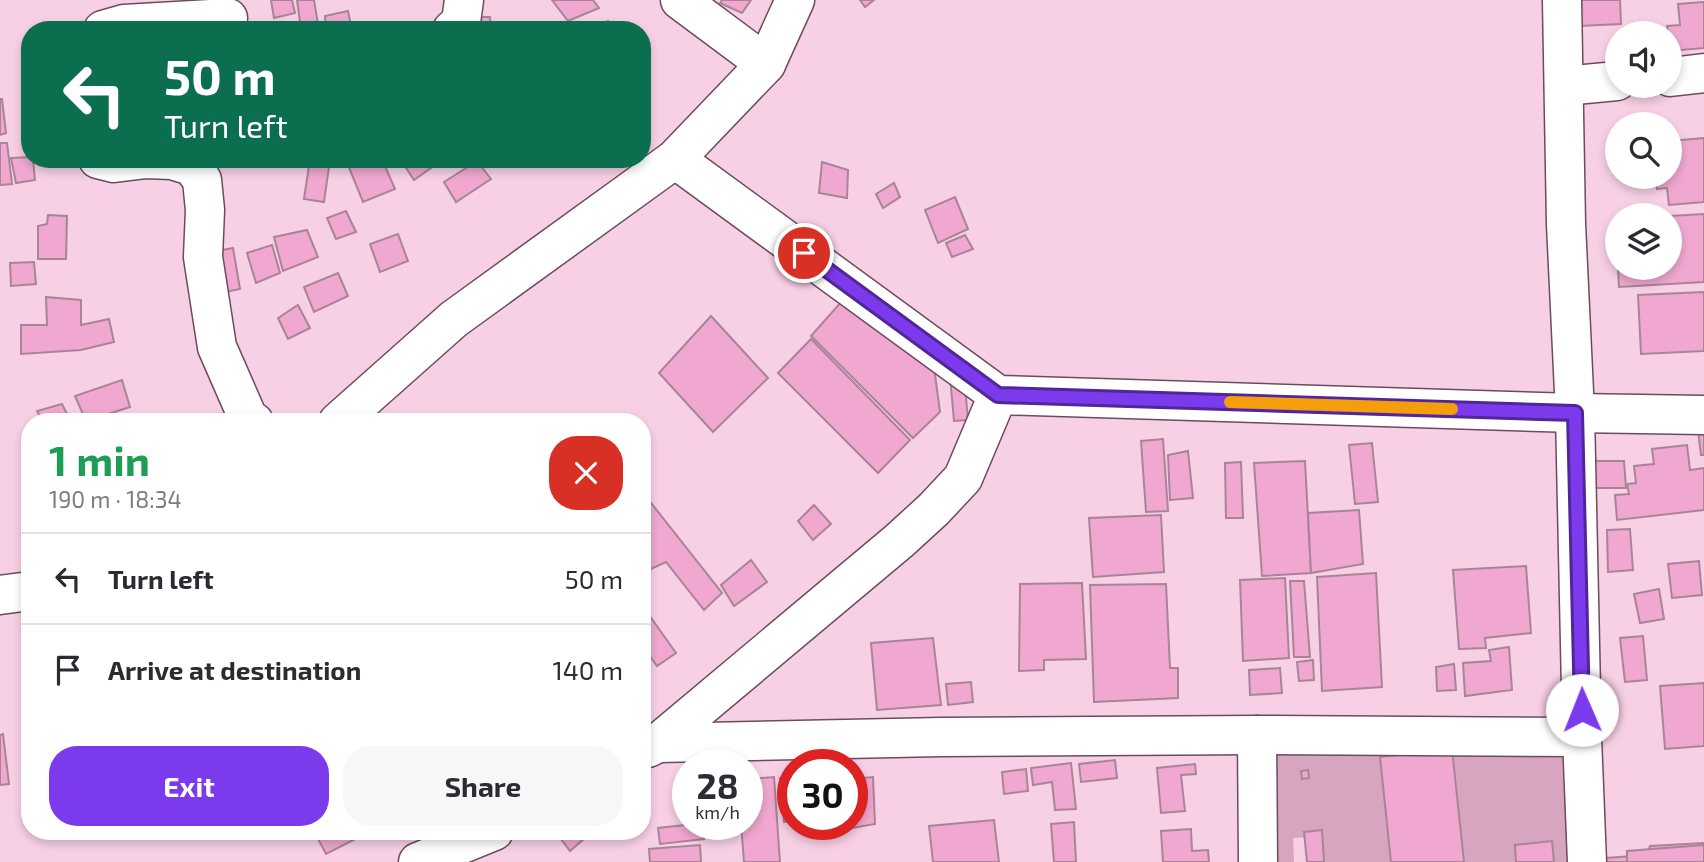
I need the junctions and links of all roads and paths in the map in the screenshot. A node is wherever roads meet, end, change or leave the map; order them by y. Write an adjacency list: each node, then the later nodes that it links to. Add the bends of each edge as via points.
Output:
1 (464, 0): 7 (street)
2 (680, 0): 8 (street)
3 (795, 0): 8 (street)
4 (1562, 0): 12 (street)
5 (231, 16): 6 (street)
6 (164, 21)
7 (461, 21)
8 (766, 64): 13 (street)
9 (1704, 74): 10 (street)
10 (1682, 76)
11 (1605, 82): 12 (street)
12 (1563, 86): 18 (street)
13 (675, 159): 15 (street); 17 (street, via 454,319)
14 (193, 168): 16 (street, via 202,180 203,257 217,346)
15 (998, 395): 18 (street); 24 (street, via 963,478 934,509)
16 (246, 413)
17 (348, 413)
18 (1575, 413): 19 (street); 23 (street)
19 (1704, 415)
20 (21, 592): 21 (street)
21 (0, 595)
22 (1257, 735): 23 (street); 25 (street, via 941,737); 30 (street)
23 (1582, 737): 31 (street)
24 (651, 746)
25 (651, 747)
26 (473, 840): 28 (street)
27 (497, 840): 29 (street)
28 (418, 862)
29 (501, 862)
30 (1258, 862)
31 (1587, 862)

